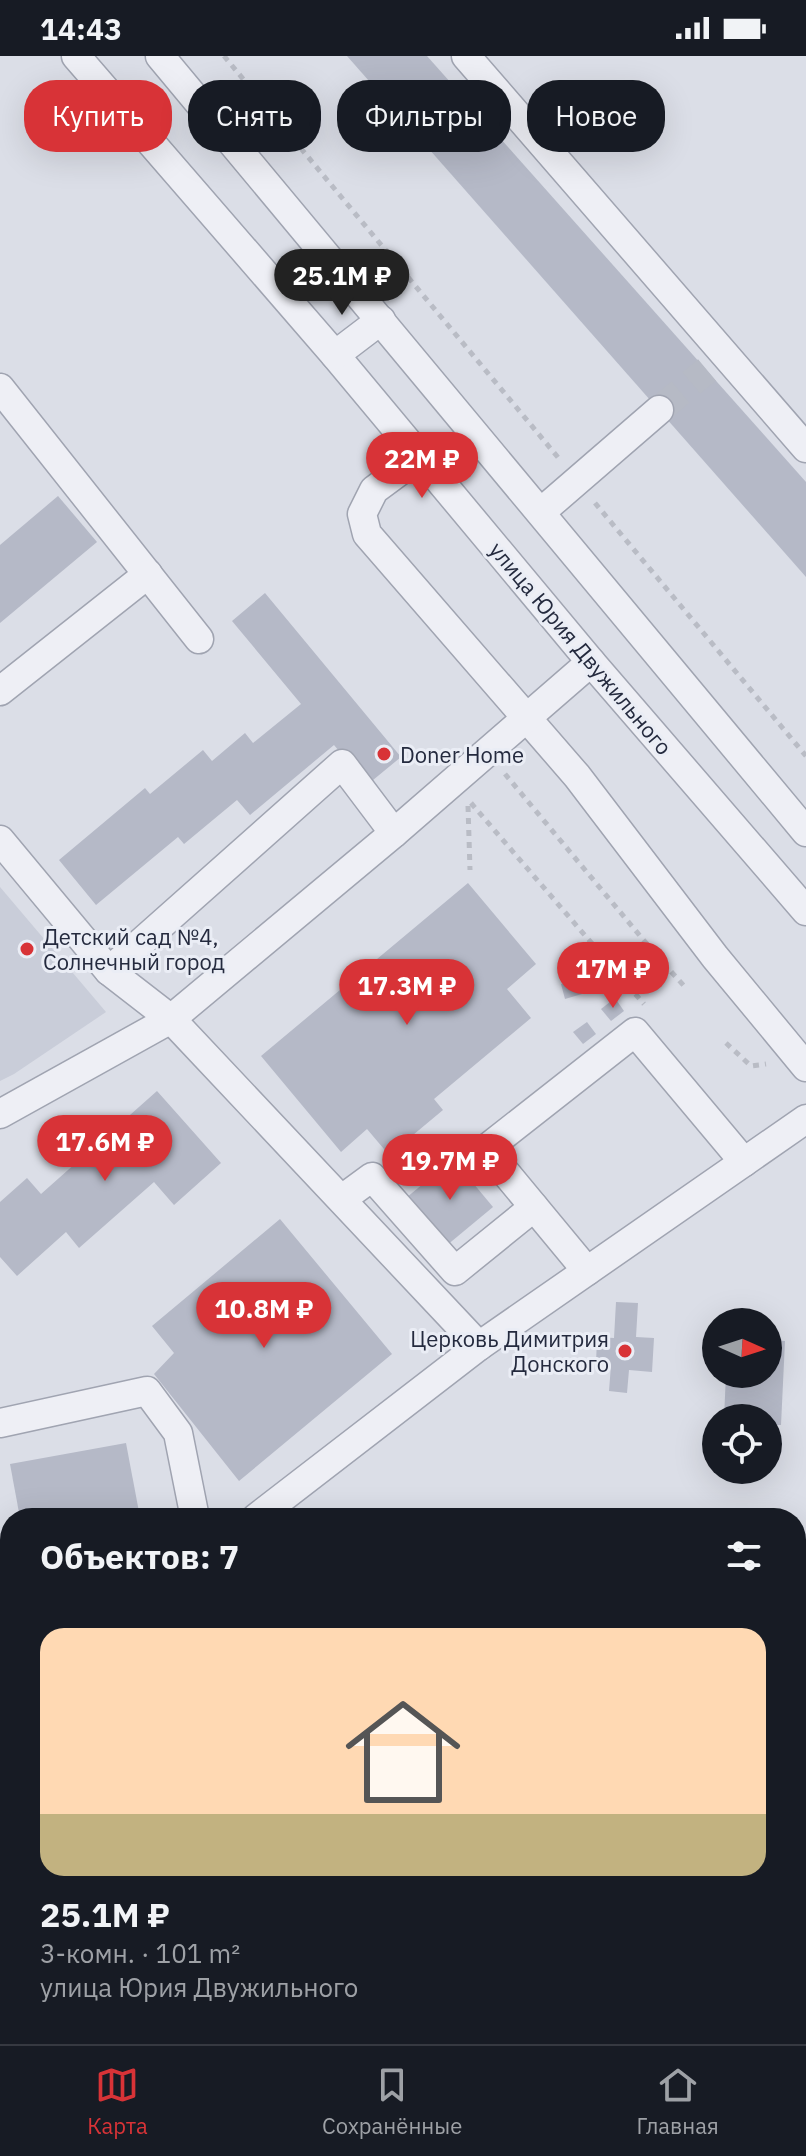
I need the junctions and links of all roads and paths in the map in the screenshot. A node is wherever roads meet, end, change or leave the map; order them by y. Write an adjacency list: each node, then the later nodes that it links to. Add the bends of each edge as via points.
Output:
1 (76, 56): 6 (street, улица Юрия Двужильного)
2 (160, 56): 5 (street)
3 (224, 56): 11 (path)
4 (466, 56): 9 (street, via 716,363)
5 (381, 320): 6 (street); 12 (street)
6 (335, 355): 10 (street, улица Юрия Двужильного)
7 (0, 388): 13 (street)
8 (659, 410): 11 (street)
9 (806, 448)
10 (420, 456): 15 (street, улица Юрия Двужильного); 17 (street, via 374,490 362,514 367,534)
11 (577, 481): 12 (street); 18 (path)
12 (541, 512): 20 (street)
13 (148, 574): 14 (street); 16 (street)
14 (199, 639)
15 (591, 662): 17 (street); 24 (street, улица Юрия Двужильного)
16 (0, 691)
17 (526, 719): 21 (street); 34 (street, via 577,776)
18 (806, 756)
19 (502, 771): 25 (path)
20 (806, 832)
21 (394, 833): 27 (street, via 342,764); 31 (street)
22 (0, 840): 27 (street)
23 (470, 870): 26 (path, via 468,800)
24 (806, 911)
25 (656, 955): 26 (path); 29 (path)
26 (608, 963): 28 (path); 30 (path)
27 (109, 971): 31 (street)
28 (560, 971)
29 (685, 987)
30 (648, 1008)
31 (171, 1019): 35 (street); 38 (street)
32 (726, 1043): 33 (path, via 751,1066)
33 (776, 1063)
34 (806, 1067)
35 (0, 1114)
36 (806, 1119): 37 (street)
37 (744, 1162): 39 (street, via 635,1032 486,1149); 40 (street)
38 (342, 1199): 39 (street, via 372,1177 455,1271); 41 (street)
39 (534, 1207): 40 (street)
40 (587, 1271): 41 (street)
41 (479, 1346): 44 (street)
42 (0, 1423): 43 (street, via 147,1391 178,1433)
43 (193, 1508)
44 (269, 1508)

